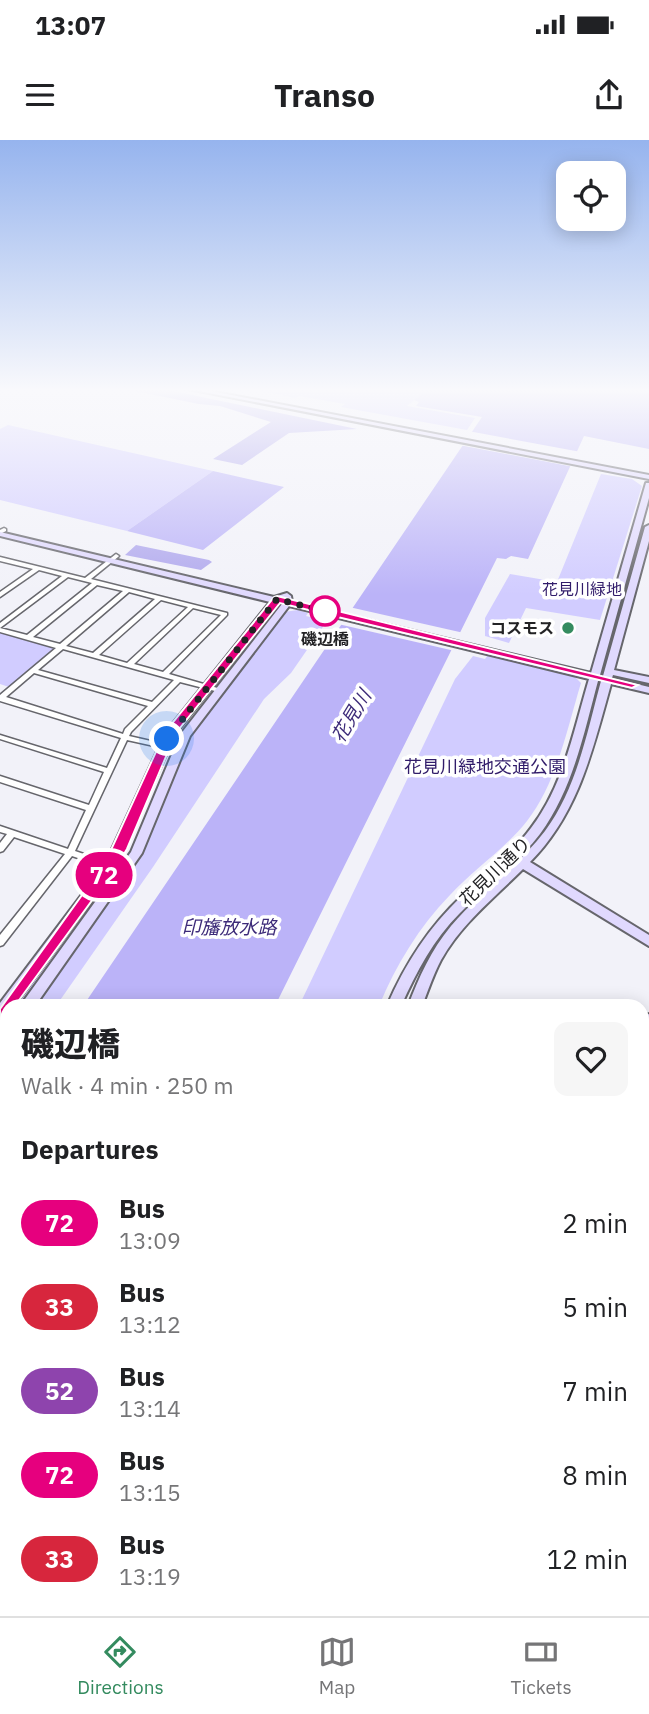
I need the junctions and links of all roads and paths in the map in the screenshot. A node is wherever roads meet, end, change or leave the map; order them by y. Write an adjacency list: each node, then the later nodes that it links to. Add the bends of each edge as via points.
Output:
1 (565, 457): 2 (street)
2 (613, 466): 3 (street); 4 (street)
3 (649, 470)
4 (649, 477)
5 (649, 485): 27 (street, 花見川通り)
6 (649, 527): 27 (street, 花見川通り)
7 (1, 531): 8 (street)
8 (113, 558): 14 (street); 19 (street)
9 (0, 559): 10 (street)
10 (9, 561): 11 (street); 12 (street)
11 (0, 567)
12 (38, 568): 13 (street); 17 (street)
13 (67, 575): 14 (street); 21 (street)
14 (86, 580): 15 (street)
15 (97, 582): 16 (street); 22 (street)
16 (128, 590): 18 (street); 23 (street)
17 (0, 595)
18 (160, 598): 20 (street); 24 (street)
19 (284, 599): 27 (street); 31 (street)
20 (192, 606): 25 (street); 28 (street, via 225,614)
21 (0, 628): 22 (street)
22 (28, 638): 23 (street)
23 (61, 647): 24 (street); 26 (street)
24 (94, 656): 25 (street)
25 (128, 665): 28 (street)
26 (33, 671): 33 (street); 34 (street)
27 (602, 674): 30 (street); 46 (street, 花見川通り, via 583,766 568,804); 53 (street, 花見川通り, via 555,801 530,838 432,936)
28 (164, 675): 29 (street)
29 (179, 679): 31 (street); 34 (street)
30 (640, 681): 32 (street)
31 (213, 688): 37 (street); 38 (street)
32 (649, 690)
33 (0, 698): 35 (street)
34 (153, 705): 35 (street)
35 (125, 736): 37 (street); 39 (street)
36 (0, 737): 39 (street)
37 (163, 746): 38 (street); 47 (street)
38 (177, 749): 48 (street)
39 (108, 771): 41 (street)
40 (0, 779): 41 (street)
41 (91, 809): 45 (street)
42 (0, 829): 43 (street)
43 (13, 833): 44 (street); 45 (street)
44 (0, 849)
45 (70, 853): 47 (street); 50 (street)
46 (522, 863): 49 (street); 54 (street, 花見川通り, via 444,943)
47 (110, 866): 48 (street); 51 (street)
48 (125, 871): 52 (street)
49 (649, 941)
50 (0, 942)
51 (11, 999)
52 (32, 999)
53 (397, 999)
54 (418, 999)

